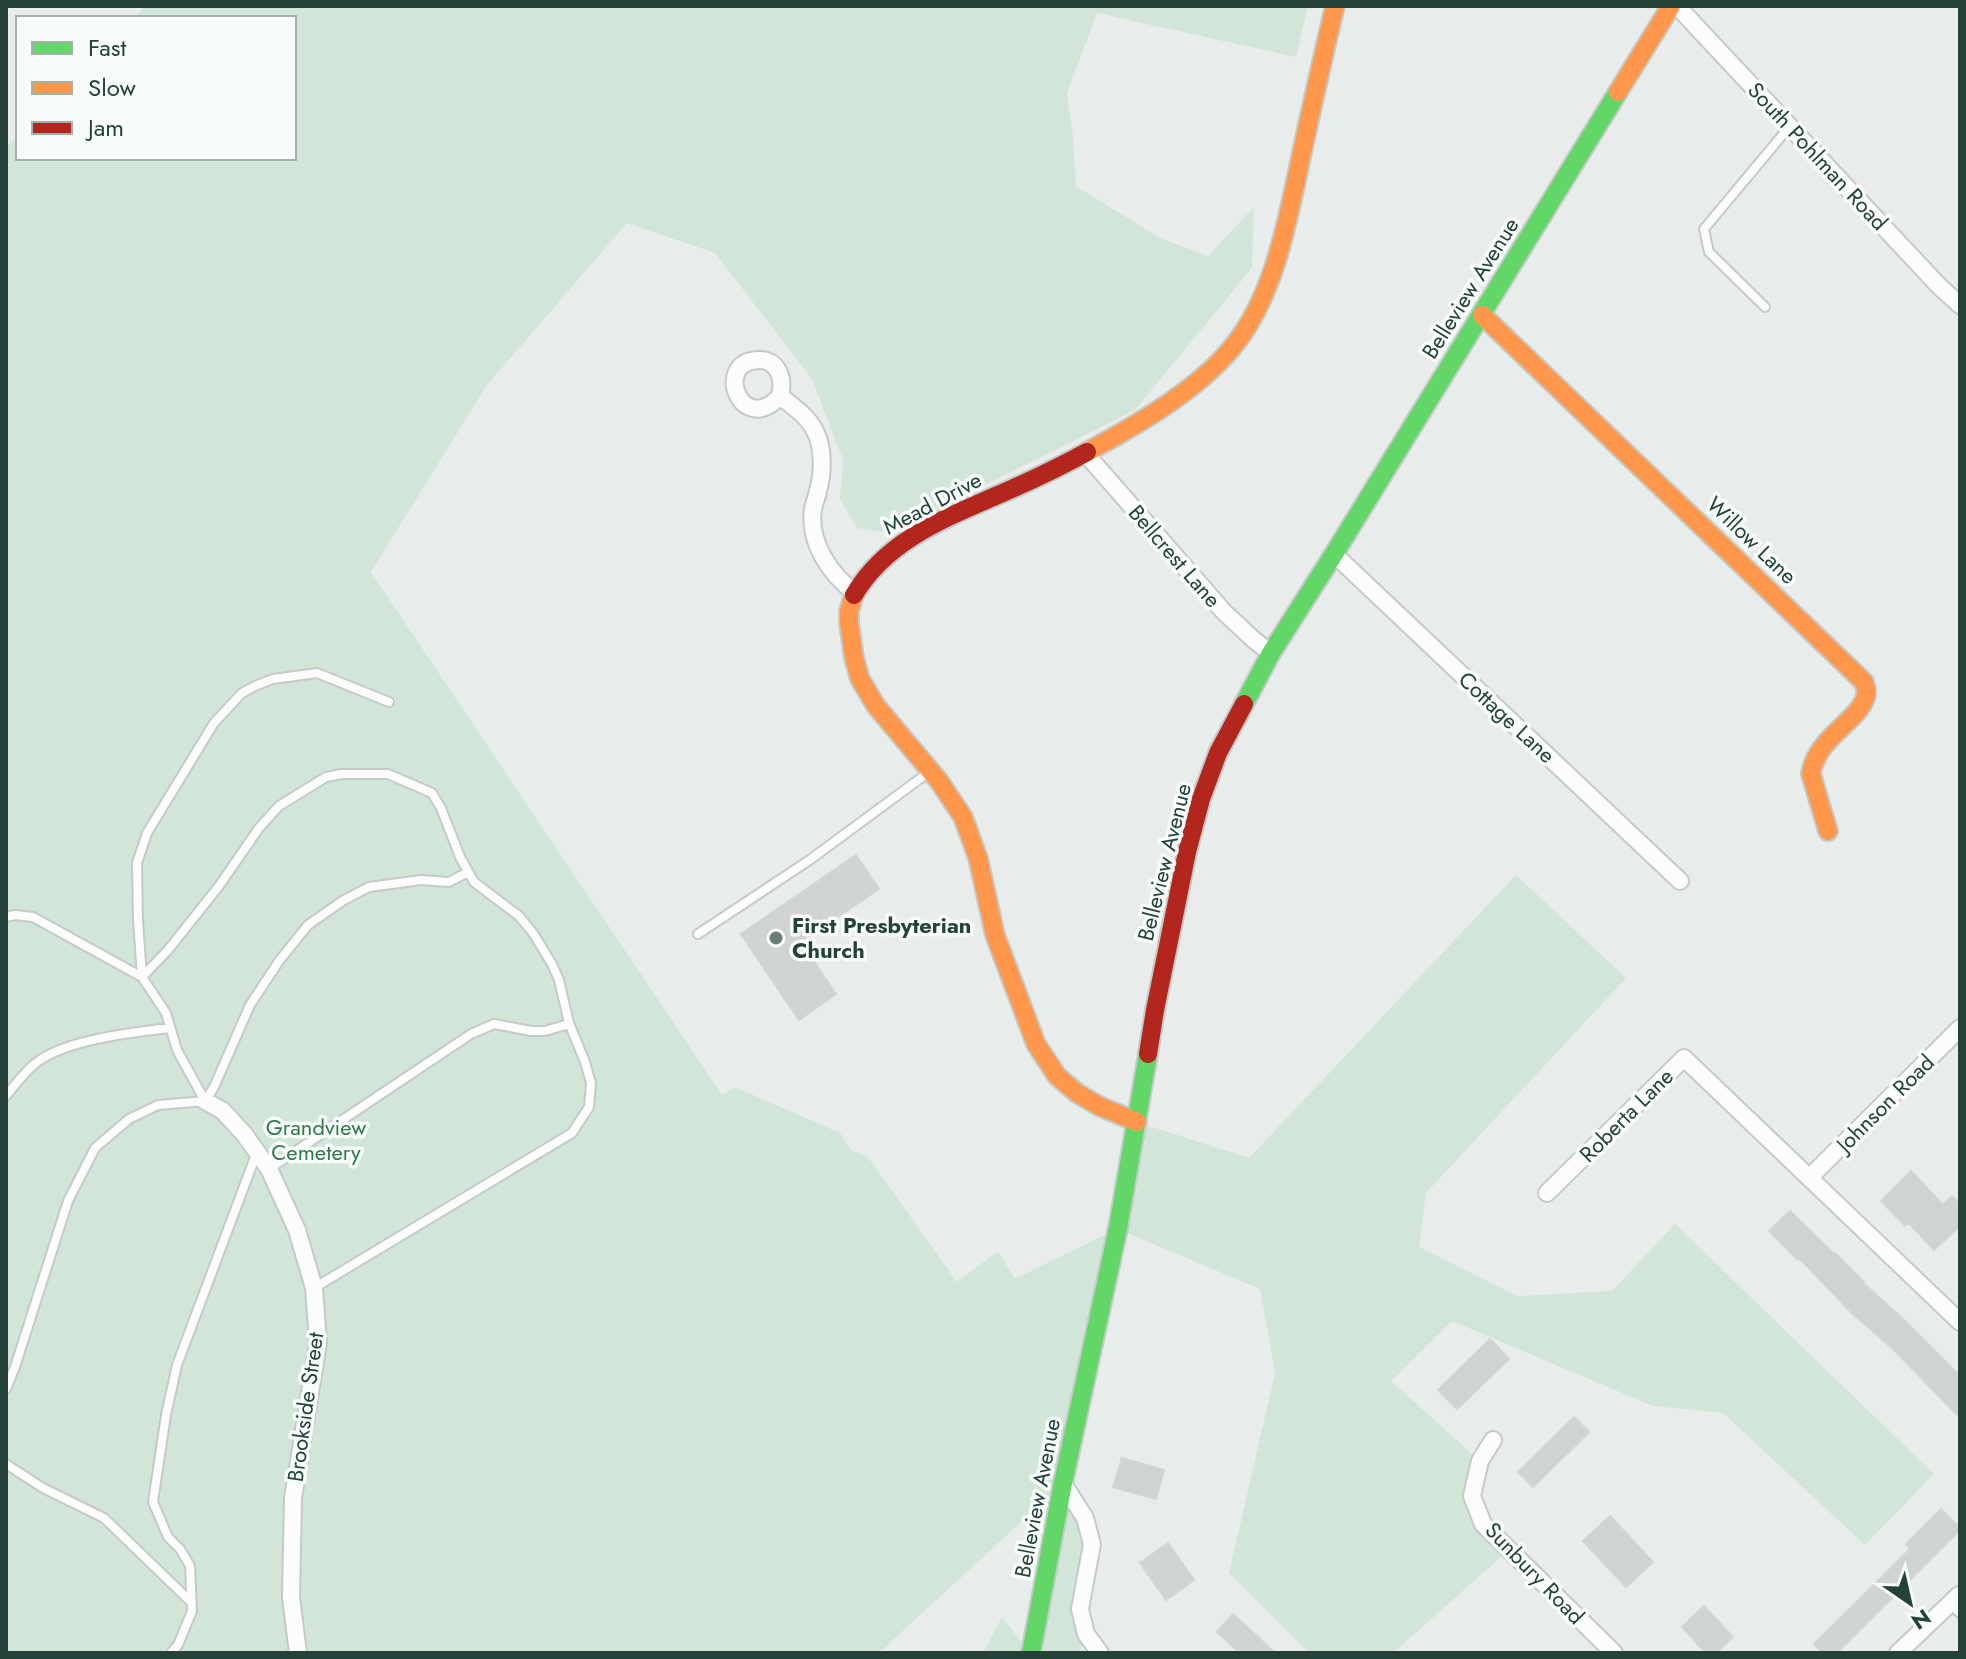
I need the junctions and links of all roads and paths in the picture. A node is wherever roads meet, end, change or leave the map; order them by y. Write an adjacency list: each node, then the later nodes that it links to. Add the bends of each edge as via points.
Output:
1 (1335, 6): 9 (street, Mead Drive, via 1290,207 1249,323 1215,366 1123,433)
2 (1671, 6): 7 (street, Belleview Avenue)
3 (1677, 6): 4 (street, South Pohlman Road)
4 (1790, 126): 5 (street, South Pohlman Road); 6 (lane, via 1704,229 1709,252)
5 (1960, 305)
6 (1765, 307)
7 (1482, 315): 10 (street, Belleview Avenue); 15 (street, Willow Lane, via 1864,682 1867,691 1860,707 1811,766)
8 (780, 396): 11 (street, via 815,430 821,467 814,536 831,568)
9 (1085, 453): 11 (street, Mead Drive, via 915,534 877,562); 12 (street, Bellcrest Lane, via 1224,612)
10 (1334, 554): 12 (street, Belleview Avenue); 17 (street, Cottage Lane)
11 (855, 593): 14 (street, Mead Drive, via 849,630 861,684)
12 (1271, 653): 26 (street, Belleview Avenue, via 1218,753 1201,799)
13 (389, 702): 20 (lane, via 317,673 257,685 214,723 147,833 137,863)
14 (930, 772): 19 (lane); 26 (street, Mead Drive, via 974,842 993,931 1035,1044 1065,1084 1085,1100)
15 (1828, 831)
16 (468, 872): 20 (lane, via 432,793 388,774 326,777 279,806); 21 (lane, via 533,933 559,980); 25 (lane, via 449,882 369,887 308,925 250,1005)
17 (1680, 881)
18 (6, 917): 20 (lane, via 33,917)
19 (698, 934)
20 (142, 977): 22 (lane)
21 (569, 1024): 28 (lane, via 531,1031 494,1024 471,1034); 31 (lane, via 591,1083 589,1107 572,1133)
22 (170, 1028): 24 (lane, via 123,1033 54,1053 36,1063); 25 (lane)
23 (1960, 1028): 29 (street, Johnson Road)
24 (6, 1096)
25 (205, 1101): 27 (street, Brookside Street, via 223,1111); 33 (lane, via 158,1105 129,1119 95,1148 68,1201)
26 (1137, 1122): 36 (street, Belleview Avenue)
27 (257, 1151): 28 (street, Brookside Street); 37 (lane, via 177,1365 153,1502 168,1537 190,1566)
28 (269, 1169): 31 (street, Brookside Street, via 297,1230)
29 (1810, 1177): 30 (street, Roberta Lane, via 1684,1058); 32 (street)
30 (1547, 1193)
31 (314, 1288): 40 (street, Brookside Street, via 318,1343 293,1498 291,1597)
32 (1960, 1322)
33 (6, 1389)
34 (1493, 1440): 43 (street, Sunbury Road, via 1480,1461 1472,1496 1483,1524)
35 (6, 1464): 37 (lane, via 104,1518)
36 (1063, 1483): 41 (street, Belleview Avenue); 42 (street, via 1085,1518 1092,1544 1080,1609 1086,1634)
37 (191, 1602): 39 (lane, via 192,1611)
38 (1956, 1604): 44 (street)
39 (171, 1653)
40 (298, 1653)
41 (1031, 1653)
42 (1100, 1653)
43 (1614, 1653)
44 (1898, 1653)

